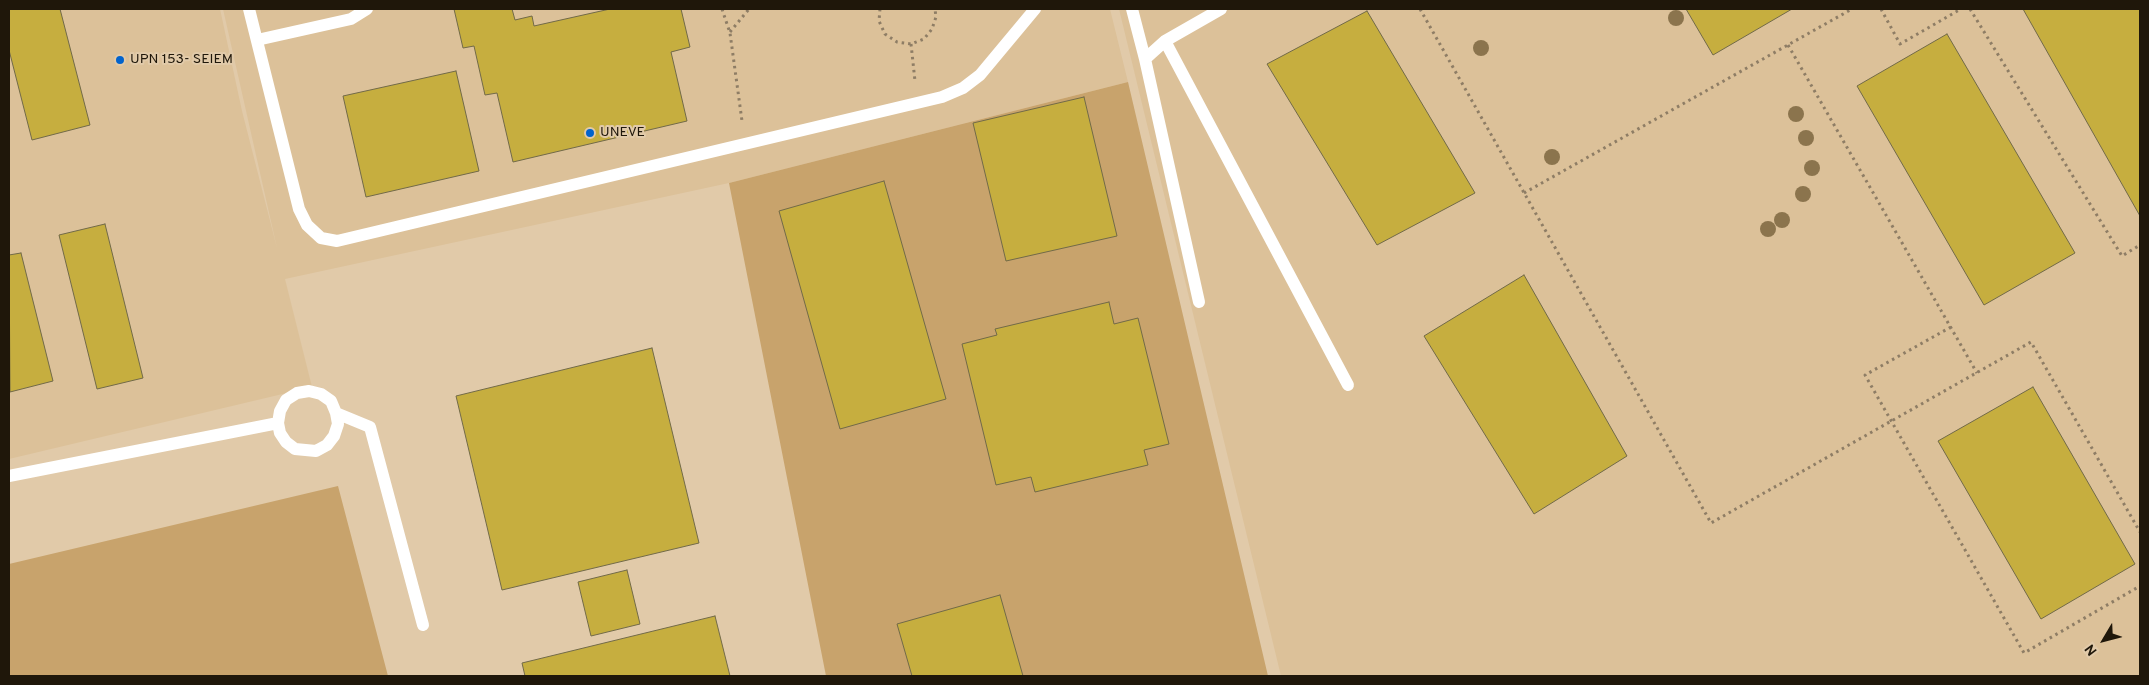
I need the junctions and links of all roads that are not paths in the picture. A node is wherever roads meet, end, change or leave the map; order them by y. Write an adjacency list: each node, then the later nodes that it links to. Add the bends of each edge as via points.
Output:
1 (249, 9): 6 (lane)
2 (367, 9): 6 (lane, via 351,19)
3 (1035, 9): 6 (lane, via 980,75 942,97 337,241 321,238 307,225 299,209)
4 (1132, 9): 8 (lane)
5 (1221, 9): 7 (lane)
6 (256, 40)
7 (1165, 41): 8 (lane); 10 (lane)
8 (1145, 59): 9 (lane)
9 (1199, 302)
10 (1348, 385)
11 (336, 412): 12 (lane, via 331,402 321,394 297,393 286,400); 12 (lane, via 338,424 334,436 316,451 295,449 280,433); 14 (lane, via 370,427)
12 (278, 423): 13 (lane)
13 (9, 476)
14 (423, 625)

